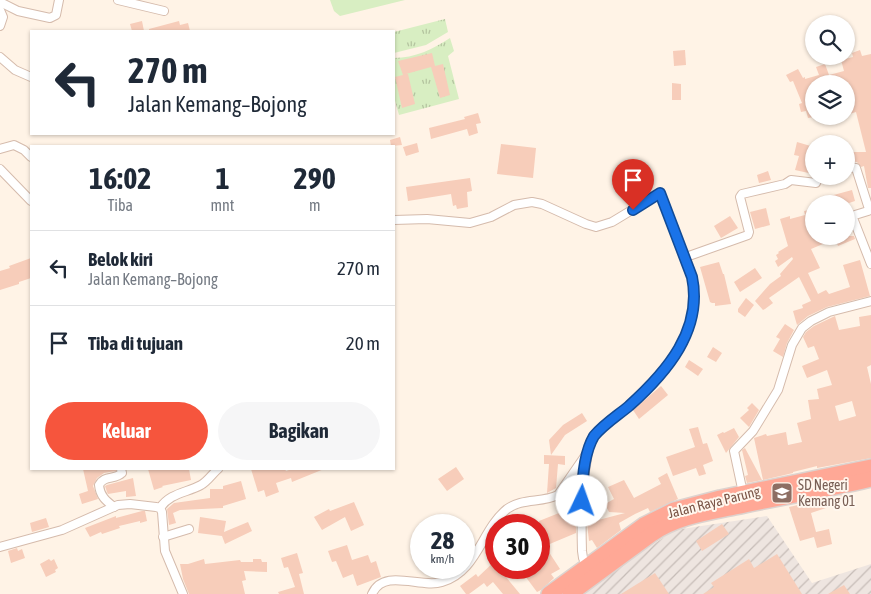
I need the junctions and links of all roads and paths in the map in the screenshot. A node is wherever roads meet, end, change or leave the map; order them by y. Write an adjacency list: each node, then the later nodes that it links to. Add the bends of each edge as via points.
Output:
1 (59, 0): 3 (street, via 56,15 50,18 18,11)
2 (118, 0): 5 (street)
3 (0, 2)
4 (0, 10): 6 (street)
5 (164, 11)
6 (0, 26)
7 (0, 57): 8 (street, via 15,70)
8 (30, 77)
9 (0, 149): 10 (street, via 14,145)
10 (30, 156)
11 (855, 168): 17 (street, via 870,209 853,218)
12 (0, 169): 14 (street)
13 (805, 182): 16 (street, via 791,180 742,194 748,236)
14 (30, 200)
15 (395, 220): 16 (street, via 470,223 532,202 596,227 606,225 660,193)
16 (686, 257): 19 (street, via 695,296 683,343 641,395 597,432)
17 (871, 264)
18 (871, 301): 24 (street, via 829,312 802,328 792,345 778,390 753,431 734,451)
19 (588, 451): 30 (street, via 582,488 582,551); 32 (street, via 558,495 513,506 502,514 460,572 442,582 390,580 377,586)
20 (871, 467): 24 (highway, Jalan Raya Parung)
21 (121, 470): 25 (street, via 119,476 104,479 99,485 106,502)
22 (217, 470): 26 (street, via 202,484 168,499)
23 (871, 479): 30 (highway, Jalan Raya Parung, via 680,520)
24 (743, 493): 30 (highway, Jalan Raya Parung, via 674,510 655,518)
25 (114, 507): 26 (street, via 130,504); 29 (street, via 62,530)
26 (160, 508): 28 (street)
27 (189, 529): 28 (street)
28 (163, 537): 31 (street)
29 (0, 547)
30 (590, 571): 33 (highway, Jalan Raya Parung); 34 (highway, Jalan Raya Parung)
31 (183, 594)
32 (372, 594)
33 (549, 594)
34 (570, 594)

